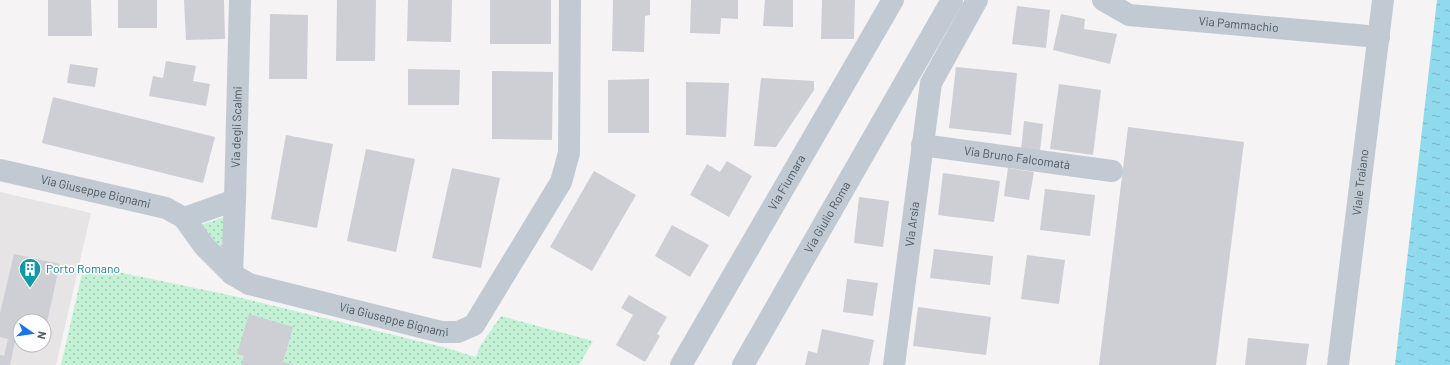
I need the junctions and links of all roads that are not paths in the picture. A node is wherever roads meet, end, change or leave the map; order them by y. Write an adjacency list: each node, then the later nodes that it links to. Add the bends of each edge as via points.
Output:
1 (240, 0): 14 (street, Via degli Scalmi)
2 (570, 0): 16 (street, Via Giuseppe Bignami, via 568,153 561,182 474,325 458,332 441,332 249,284)
3 (893, 0): 17 (street, Via Fiumara)
4 (952, 0): 9 (street)
5 (977, 0): 10 (street, Via Arsia)
6 (1103, 0): 8 (street, Via Pammachio, via 1129,16)
7 (1383, 0): 8 (street, Viale Traiano)
8 (1379, 37): 20 (street, Viale Traiano)
9 (911, 70): 10 (street); 18 (street, Via Giulio Roma)
10 (931, 83): 11 (street, Via Arsia)
11 (922, 145): 13 (street, Via Bruno Falcomatà); 19 (street, Via Arsia)
12 (0, 170): 15 (street, Via Giuseppe Bignami, via 166,208)
13 (1112, 171)
14 (235, 200): 15 (street); 16 (street, Via degli Scalmi)
15 (184, 218): 16 (street, Via Giuseppe Bignami, via 204,246)
16 (232, 274)
17 (681, 365)
18 (743, 365)
19 (894, 365)
20 (1338, 365)

